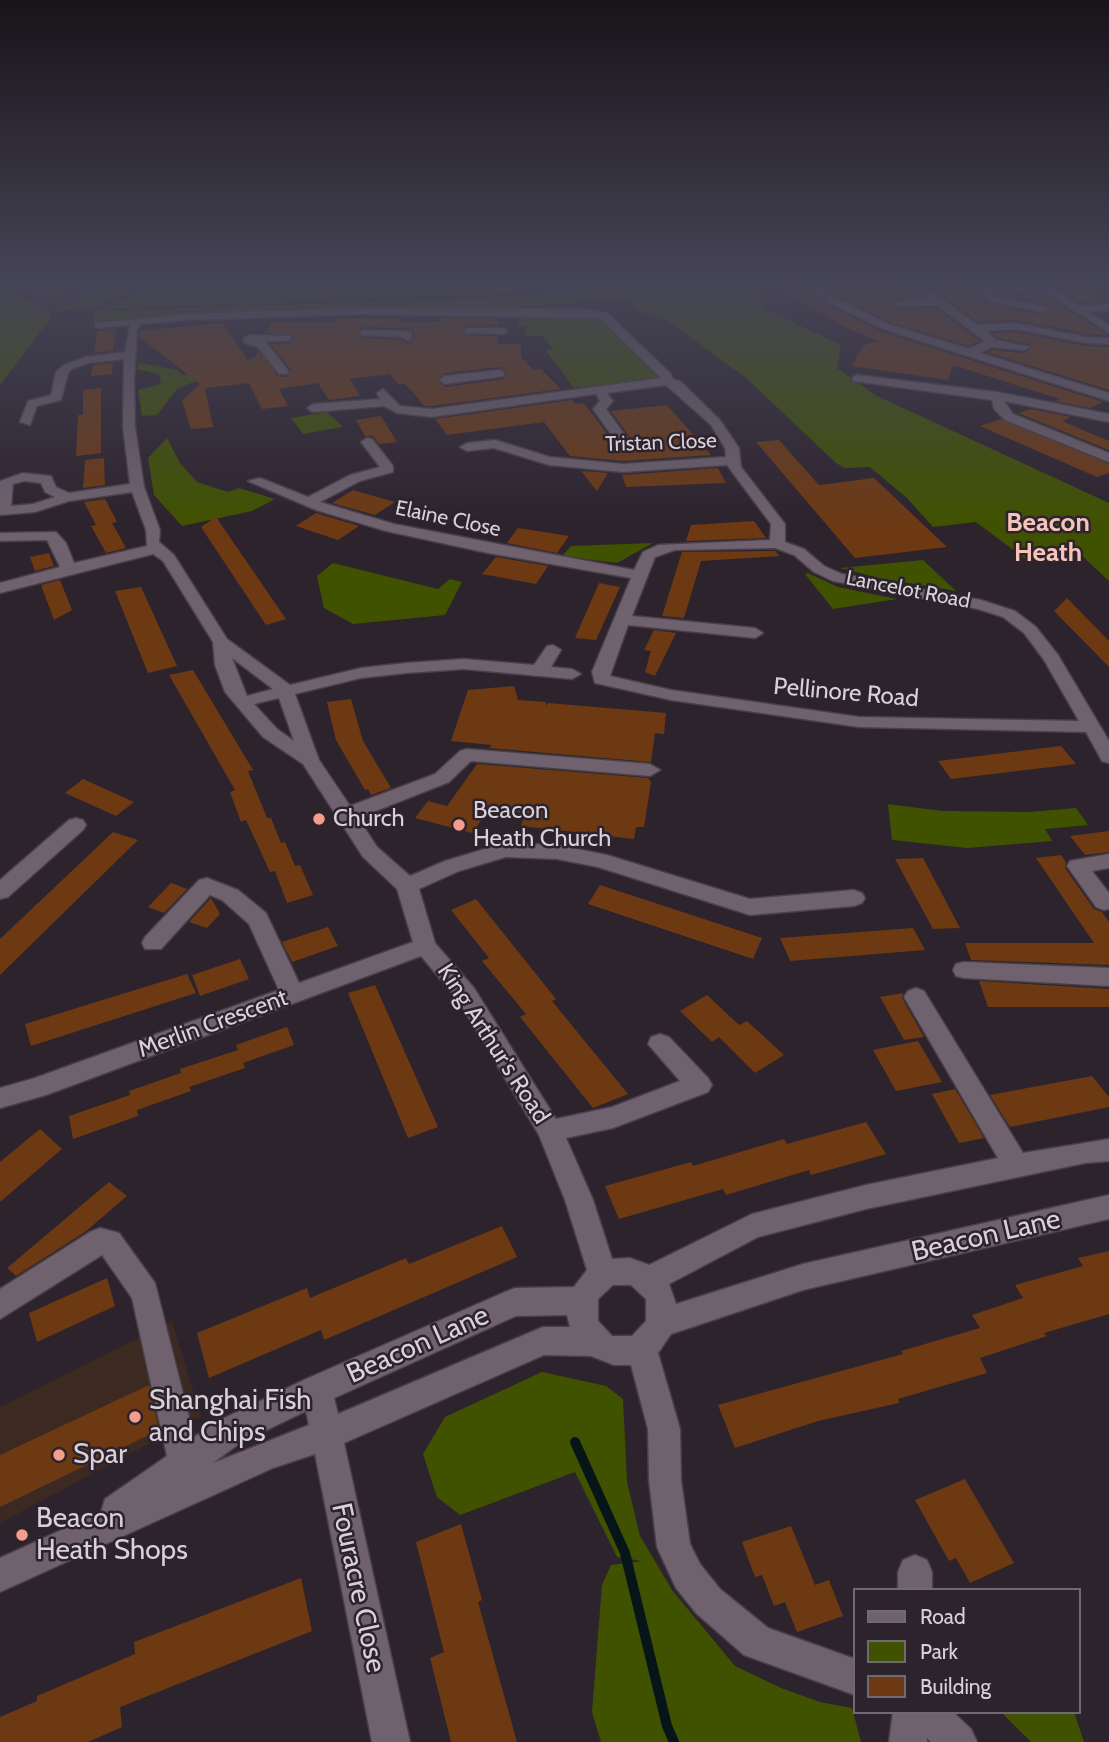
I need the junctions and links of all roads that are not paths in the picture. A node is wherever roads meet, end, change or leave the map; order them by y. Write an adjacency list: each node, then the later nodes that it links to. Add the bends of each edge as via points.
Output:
1 (66, 363): 7 (street)
2 (78, 363): 7 (street)
3 (131, 363): 27 (street, via 129,427)
4 (276, 363): 8 (street)
5 (655, 363): 11 (street)
6 (1002, 363): 14 (street)
7 (74, 364): 18 (street, via 62,372 54,404 32,404)
8 (283, 372)
9 (857, 379): 13 (street)
10 (445, 380): 15 (street, via 498,370)
11 (667, 381): 12 (street); 24 (street, via 676,384 716,423 732,448)
12 (598, 389): 15 (street); 19 (street, via 607,401 599,409)
13 (997, 396): 17 (street); 22 (street, via 1000,409 1009,417)
14 (1109, 397)
15 (523, 399): 16 (street, via 432,413 411,413 385,398)
16 (313, 408)
17 (1109, 418)
18 (26, 422)
19 (621, 438)
20 (367, 442): 29 (street, via 388,469 355,478)
21 (467, 447): 24 (street, Tristan Close, via 495,444 550,461 623,468)
22 (1109, 458)
23 (44, 461): 25 (street)
24 (733, 461): 32 (street, via 778,524)
25 (37, 476): 28 (street); 30 (street, via 6,482)
26 (255, 481): 29 (street, Elaine Close)
27 (137, 487): 28 (street); 33 (street)
28 (67, 497): 30 (street, via 35,508)
29 (309, 502): 35 (street, Elaine Close, via 439,539)
30 (2, 511)
31 (0, 537): 34 (street, via 28,528 51,535 59,543)
32 (777, 544): 35 (street, via 657,549); 45 (street, Lancelot Road, via 799,552 838,578 1009,614 1030,630 1052,659)
33 (156, 549): 34 (street); 39 (street, via 169,558)
34 (68, 569): 36 (street)
35 (638, 575): 37 (street)
36 (0, 589)
37 (622, 620): 38 (street); 45 (street, Pellinore Road, via 601,679 671,695 859,722)
38 (755, 633)
39 (221, 642): 43 (street); 44 (street, via 234,692)
40 (553, 650): 41 (street)
41 (540, 670): 42 (street); 43 (street, via 464,664 405,668)
42 (572, 674)
43 (285, 690): 44 (street); 47 (street)
44 (242, 702): 47 (street, via 270,733)
45 (1088, 727): 46 (street, Lancelot Road)
46 (1109, 757)
47 (310, 760): 49 (street)
48 (650, 770): 49 (street, via 467,755 442,778)
49 (347, 815): 52 (street, via 370,852)
50 (76, 825): 53 (street)
51 (1109, 861): 55 (street, via 1077,866 1104,902)
52 (407, 886): 54 (street, via 505,850 600,860 750,907); 57 (street, King Arthur's Road)
53 (0, 892)
54 (855, 898)
55 (1109, 901)
56 (153, 943): 60 (street, via 207,885 230,895 258,919)
57 (425, 946): 60 (street, Merlin Crescent); 64 (street, King Arthur's Road, via 466,994)
58 (964, 970): 59 (street)
59 (1109, 977)
60 (293, 994): 63 (street, Merlin Crescent)
61 (916, 997): 66 (street)
62 (660, 1044): 64 (street, via 699,1085 613,1117)
63 (0, 1098)
64 (550, 1131): 68 (street, King Arthur's Road)
65 (1109, 1150): 66 (street)
66 (1016, 1166): 69 (street, via 752,1226)
67 (1109, 1207): 72 (street, Beacon Lane, via 803,1278)
68 (603, 1275): 69 (street, via 625,1272); 70 (street)
69 (647, 1281): 72 (street, via 662,1300)
70 (581, 1301): 73 (street, via 583,1323); 74 (street, Beacon Lane, via 515,1302)
71 (0, 1305): 76 (street, via 100,1241 109,1241 145,1293)
72 (652, 1335): 73 (street, via 618,1350); 79 (street, via 674,1547 688,1576 708,1601 757,1642)
73 (596, 1342): 75 (street, Beacon Lane, via 543,1341)
74 (317, 1390): 75 (street, Fouracre Close); 76 (street, Beacon Lane, via 229,1432)
75 (327, 1434): 77 (street, Beacon Lane, via 269,1454); 82 (street, Fouracre Close)
76 (184, 1461): 77 (street, Beacon Lane)
77 (88, 1533): 78 (street, Beacon Lane)
78 (0, 1575)
79 (853, 1676)
80 (911, 1714): 83 (street)
81 (928, 1714): 84 (street)
82 (391, 1742)
83 (908, 1742)
84 (958, 1742)

